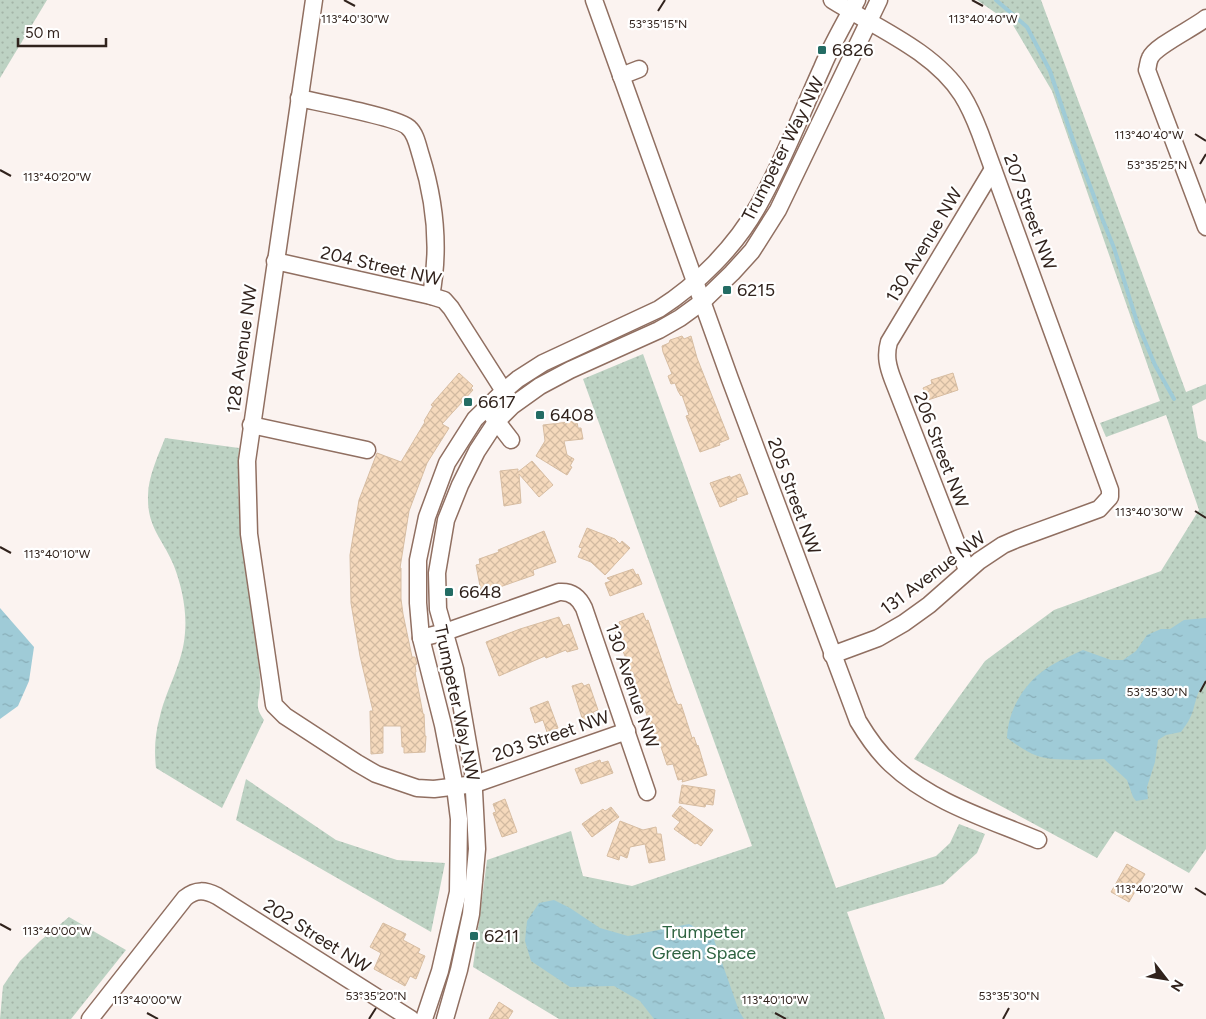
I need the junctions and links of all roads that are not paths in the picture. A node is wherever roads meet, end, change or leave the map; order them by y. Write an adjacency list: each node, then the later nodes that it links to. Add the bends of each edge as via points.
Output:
1 (314, 0): 10 (street, 128 Avenue NW)
2 (594, 0): 9 (street, 205 Street NW)
3 (832, 0): 5 (street, 207 Street NW)
4 (879, 0): 7 (street, Trumpeter Way NW)
5 (854, 6): 7 (street, 207 Street NW); 14 (street, Trumpeter Way NW, via 758,206 735,240)
6 (1206, 18): 12 (street, via 1156,50 1150,57 1147,70)
7 (868, 21): 11 (street, 207 Street NW, via 920,54 962,94); 16 (street, Trumpeter Way NW, via 778,210 752,251)
8 (638, 69): 9 (street)
9 (621, 76): 14 (street, 205 Street NW)
10 (299, 98): 13 (street, 128 Avenue NW); 15 (street, via 391,119 409,127 422,159 434,215 436,273)
11 (993, 170): 17 (street, 130 Avenue NW); 25 (street, 207 Street NW, via 1108,483)
12 (1206, 227)
13 (275, 261): 15 (street, 204 Street NW); 22 (street, 128 Avenue NW)
14 (695, 284): 16 (street, 205 Street NW); 18 (street, Trumpeter Way NW, via 659,309 543,363)
15 (431, 296): 18 (street, 204 Street NW, via 444,300 451,308)
16 (702, 302): 19 (street, Trumpeter Way NW, via 658,330 540,386); 29 (street, 205 Street NW)
17 (889, 342): 26 (street, 206 Street NW, via 887,359 893,380)
18 (505, 390): 19 (street, 204 Street NW); 20 (street, Trumpeter Way NW)
19 (512, 406): 21 (street, Trumpeter Way NW)
20 (486, 407): 21 (street); 28 (street, Trumpeter Way NW, via 447,463 426,517 418,560)
21 (496, 422): 23 (street); 27 (street, Trumpeter Way NW, via 477,451 446,520 437,573 438,609)
22 (251, 425): 24 (street); 30 (street, 128 Avenue NW, via 246,462 248,525)
23 (511, 440)
24 (367, 450)
25 (1110, 497): 26 (street, 131 Avenue NW, via 1099,509 1003,545)
26 (967, 570): 29 (street, 131 Avenue NW, via 904,623 878,638)
27 (445, 632): 28 (street); 31 (street, 130 Avenue NW, via 559,592 569,592 582,602); 32 (street, Trumpeter Way NW, via 455,669)
28 (421, 638): 33 (street, Trumpeter Way NW)
29 (832, 655): 35 (street, 205 Street NW, via 858,721 889,763 935,795)
30 (274, 705): 33 (street, 203 Street NW, via 285,716 376,774 417,788)
31 (627, 731): 32 (street, 203 Street NW); 34 (street, 130 Avenue NW)
32 (474, 784): 33 (street, 203 Street NW); 39 (street, Trumpeter Way NW, via 477,849 473,894 459,970)
33 (455, 787): 38 (street, Trumpeter Way NW, via 458,892 440,971)
34 (647, 792)
35 (1038, 840)
36 (93, 1018): 37 (street, 202 Street NW, via 185,898 199,891 217,896)
37 (412, 1019)
38 (424, 1019)
39 (445, 1019)

